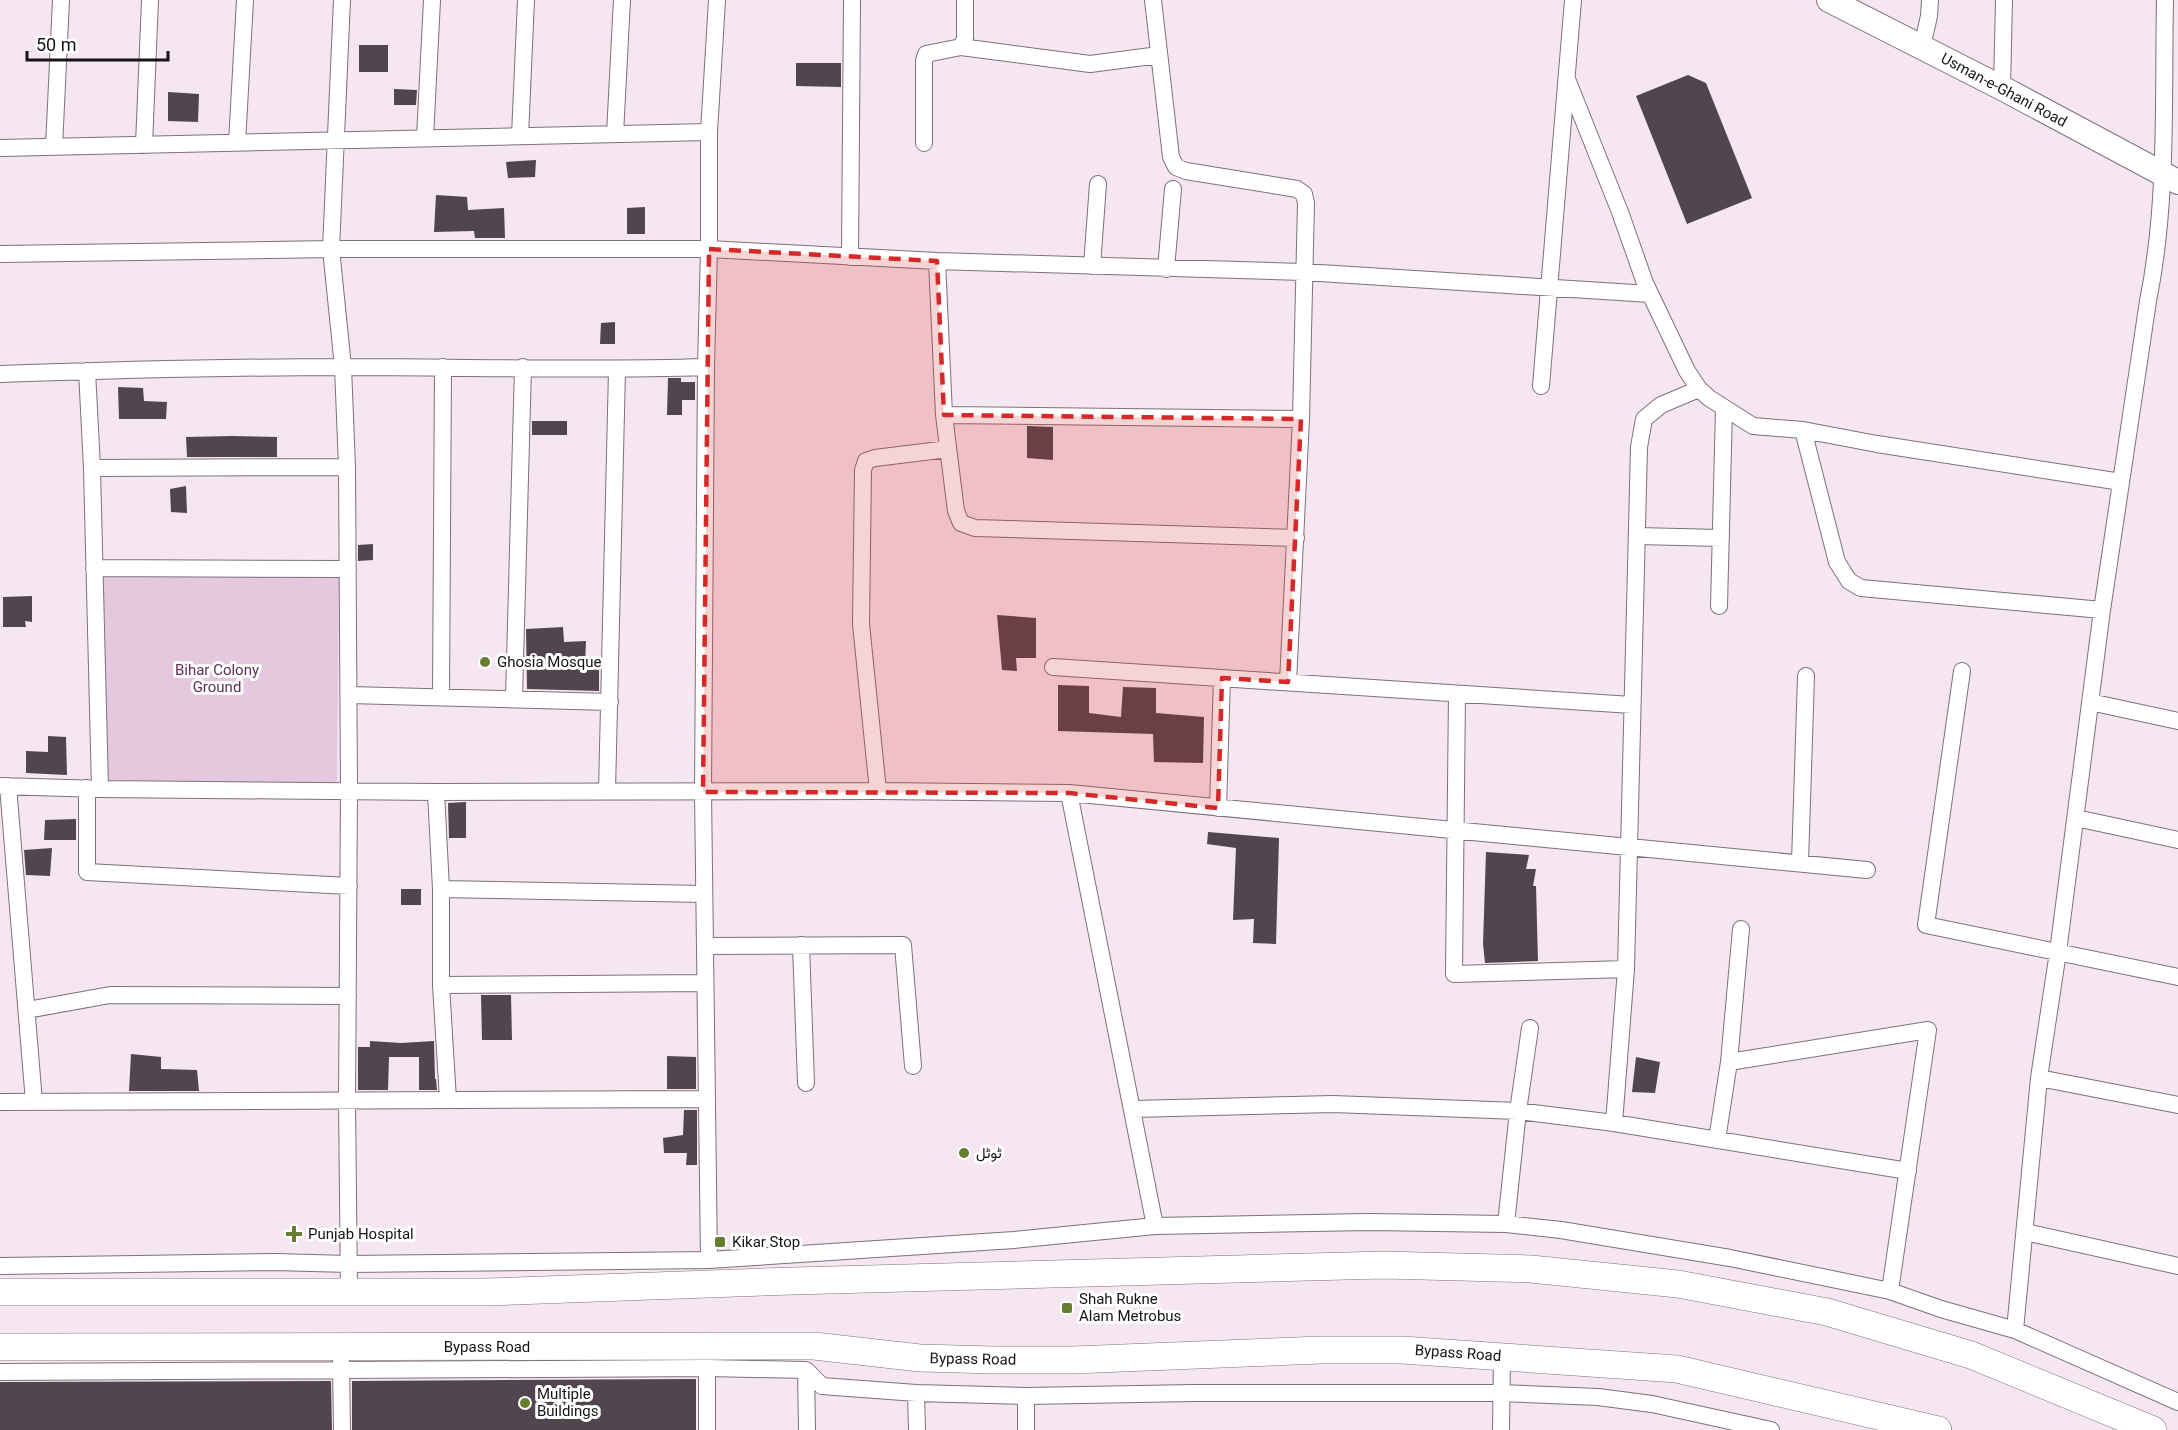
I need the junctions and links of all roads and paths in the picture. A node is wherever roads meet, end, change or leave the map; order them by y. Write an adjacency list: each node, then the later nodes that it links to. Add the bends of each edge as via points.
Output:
1 (61, 0): 30 (street)
2 (150, 0): 29 (street)
3 (245, 0): 28 (street)
4 (342, 0): 26 (street)
5 (432, 0): 25 (street)
6 (526, 0): 24 (street)
7 (622, 0): 23 (street)
8 (717, 0): 22 (street)
9 (852, 0): 38 (street)
10 (965, 0): 17 (street)
11 (1154, 0): 19 (street)
12 (1573, 0): 20 (street)
13 (1930, 0): 18 (street)
14 (2004, 0): 21 (street)
15 (2165, 0): 32 (street)
16 (1832, 1): 18 (main road, Usman-e-Ghani Road)
17 (961, 47): 19 (street, via 1090,64); 27 (street, via 927,54)
18 (1922, 47): 21 (main road, Usman-e-Ghani Road)
19 (1159, 55): 42 (street, via 1176,167 1297,189 1304,194)
20 (1567, 79): 43 (street); 44 (street)
21 (2002, 88): 32 (main road, Usman-e-Ghani Road)
22 (709, 132): 23 (street); 36 (street)
23 (615, 134): 24 (street)
24 (520, 136): 25 (street)
25 (425, 138): 26 (street)
26 (335, 140): 28 (street); 35 (street)
27 (924, 142)
28 (237, 143): 29 (street)
29 (144, 145): 30 (street)
30 (54, 147): 31 (street)
31 (0, 148)
32 (2170, 178): 61 (street)
33 (1098, 184): 40 (street)
34 (1173, 189): 41 (street)
35 (331, 249): 36 (street); 37 (street); 45 (street)
36 (709, 249): 38 (street); 48 (street)
37 (0, 254)
38 (850, 257): 39 (street)
39 (937, 261): 40 (street); 55 (street)
40 (1092, 266): 41 (street)
41 (1166, 269): 42 (street)
42 (1304, 272): 43 (street); 56 (street)
43 (1549, 288): 44 (street); 52 (street)
44 (1650, 294): 53 (street)
45 (343, 367): 46 (street); 50 (street); 59 (street)
46 (443, 367): 47 (street); 76 (street)
47 (523, 367): 49 (street); 77 (street)
48 (706, 367): 49 (street); 88 (street)
49 (617, 370): 78 (street)
50 (87, 371): 51 (street); 60 (street)
51 (0, 374)
52 (1540, 386)
53 (1699, 389): 54 (street); 62 (street, via 1661,405 1644,419 1639,447)
54 (1724, 409): 57 (street, via 1753,426); 64 (street)
55 (944, 415): 56 (street); 58 (street)
56 (1301, 419): 63 (street)
57 (1803, 430): 61 (street); 68 (street, via 1837,562 1849,581 1861,588)
58 (948, 449): 63 (street, via 956,511 961,523 975,528); 86 (street, via 875,458 866,461 863,470 861,624)
59 (347, 467): 60 (street); 66 (street)
60 (92, 468): 65 (street)
61 (2121, 482): 68 (street)
62 (1637, 536): 64 (street); 80 (street)
63 (1296, 538): 73 (street)
64 (1721, 538): 67 (street)
65 (94, 568): 66 (street); 83 (street)
66 (348, 569): 75 (street)
67 (1719, 606)
68 (2102, 610): 79 (street)
69 (1053, 667): 72 (street)
70 (1962, 671): 103 (street, via 1926,925)
71 (1806, 676): 95 (street)
72 (1222, 678): 73 (street); 90 (street)
73 (1288, 682): 74 (street)
74 (1458, 694): 80 (street); 92 (street)
75 (349, 695): 76 (street); 84 (street)
76 (441, 697): 77 (street)
77 (514, 698): 78 (street)
78 (610, 702): 85 (street)
79 (2090, 702): 81 (street); 91 (street)
80 (1632, 705): 94 (street)
81 (2178, 721)
82 (4, 786): 83 (street); 109 (street)
83 (93, 788): 84 (street); 97 (street, via 87,872)
84 (349, 790): 87 (street); 97 (street)
85 (607, 791): 87 (street); 88 (street)
86 (878, 791): 88 (street); 89 (street)
87 (436, 792): 98 (street)
88 (703, 792): 99 (street)
89 (1069, 794): 90 (street); 121 (street)
90 (1218, 808): 92 (street)
91 (2076, 818): 93 (street); 103 (street)
92 (1455, 830): 94 (street); 104 (street, via 1454,974)
93 (2178, 840)
94 (1628, 846): 95 (street); 104 (street)
95 (1800, 863): 96 (street)
96 (1868, 870)
97 (349, 886): 108 (street)
98 (441, 889): 99 (street); 107 (street)
99 (704, 894): 102 (street)
100 (1741, 929): 111 (street)
101 (801, 945): 102 (street); 112 (street, via 903,945); 114 (street)
102 (705, 946): 106 (street)
103 (2058, 952): 105 (street); 113 (street)
104 (1626, 969): 123 (street)
105 (2178, 977)
106 (705, 983): 107 (street); 115 (street)
107 (441, 986): 117 (street)
108 (348, 996): 109 (street, via 110,995); 116 (street)
109 (27, 1011): 119 (street)
110 (1530, 1028): 122 (street)
111 (1729, 1062): 124 (street); 125 (street, via 1928,1030)
112 (913, 1066)
113 (2039, 1078): 120 (street); 128 (street)
114 (806, 1083)
115 (706, 1099): 117 (street); 129 (street)
116 (347, 1101): 117 (street); 119 (street); 130 (street)
117 (448, 1101)
118 (0, 1102): 119 (street)
119 (34, 1102)
120 (2178, 1105)
121 (1133, 1109): 122 (street, via 1333,1104); 127 (street)
122 (1518, 1111): 123 (street); 126 (street)
123 (1614, 1123): 124 (street)
124 (1717, 1140): 125 (street)
125 (1908, 1171): 135 (street)
126 (1506, 1224): 127 (street); 135 (street, via 1730,1258)
127 (1155, 1226): 129 (street, via 1014,1240)
128 (2025, 1232): 132 (street); 136 (street)
129 (709, 1260): 130 (street)
130 (349, 1264): 131 (street); 134 (street)
131 (0, 1266)
132 (2178, 1266)
133 (0, 1292): 134 (main road)
134 (349, 1292): 155 (main road, via 486,1292 1384,1265 1531,1269 1678,1284 1827,1312 1971,1356)
135 (1890, 1292): 136 (street)
136 (2015, 1330): 146 (street)
137 (0, 1347): 139 (main road, Bypass Road)
138 (1502, 1356): 139 (main road, Bypass Road, via 1332,1350 995,1360 920,1358 814,1346); 143 (street); 154 (main road, Bypass Road, via 1677,1369)
139 (341, 1358): 140 (street); 142 (street); 147 (street)
140 (707, 1368): 141 (street); 148 (street)
141 (806, 1370): 144 (street, via 822,1386); 149 (street)
142 (0, 1372)
143 (1502, 1393): 145 (street); 152 (street); 153 (street, via 1598,1397 1652,1404)
144 (916, 1394): 145 (street); 150 (street)
145 (1026, 1396): 151 (street)
146 (2178, 1402)
147 (342, 1430)
148 (707, 1430)
149 (807, 1430)
150 (917, 1430)
151 (1026, 1430)
152 (1501, 1430)
153 (1771, 1430)
154 (1938, 1430)
155 (2153, 1430)

